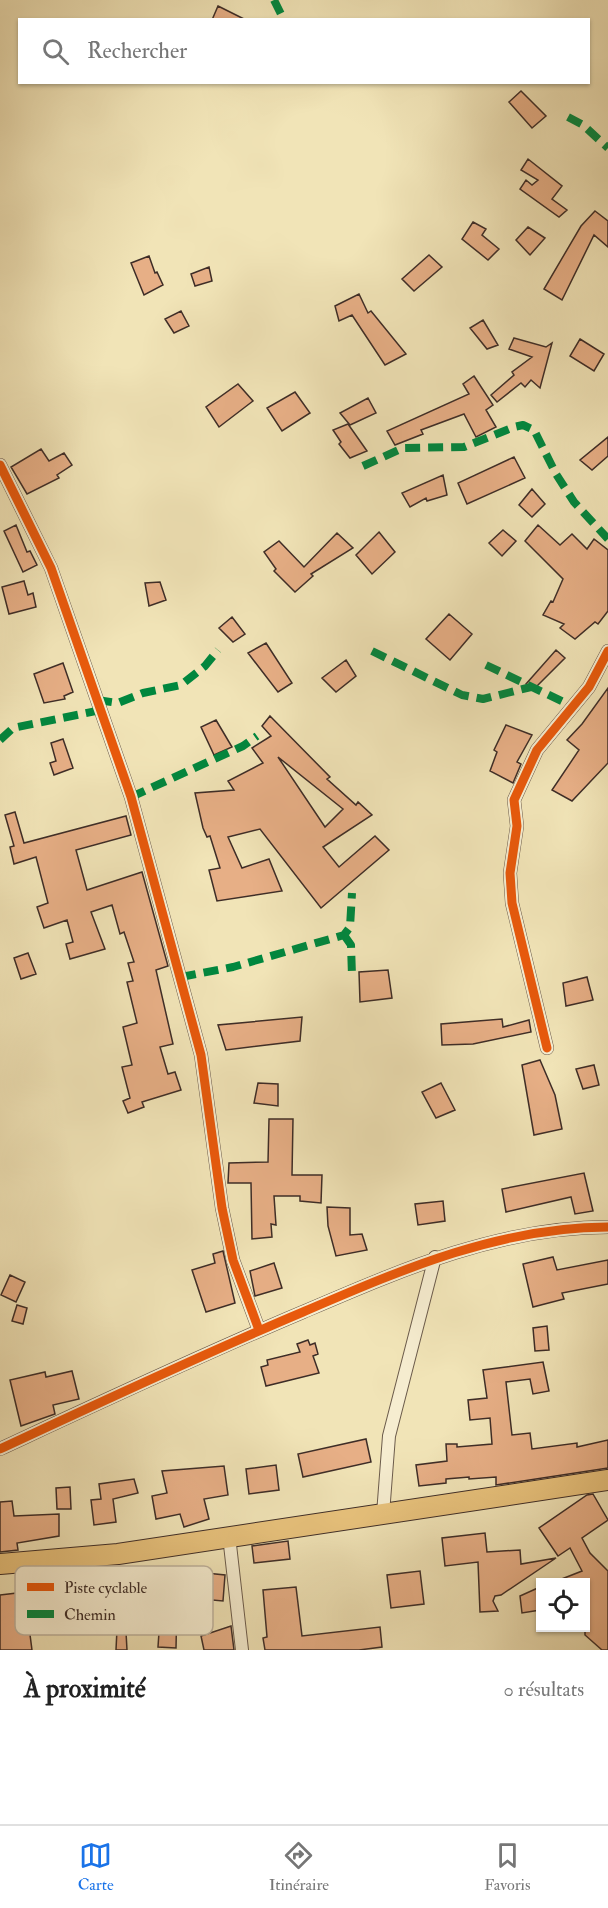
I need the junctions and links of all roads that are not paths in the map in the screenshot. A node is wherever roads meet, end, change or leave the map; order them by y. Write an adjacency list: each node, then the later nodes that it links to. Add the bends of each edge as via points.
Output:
1 (0, 465): 6 (street, via 51,568 131,797 201,1055 233,1260)
2 (608, 651): 3 (street, via 589,687 537,750 514,800 517,826 510,873 512,903)
3 (547, 1048)
4 (608, 1227): 5 (street, via 538,1231)
5 (435, 1257): 6 (street); 9 (street, via 389,1436)
6 (259, 1330): 7 (street)
7 (0, 1449)
8 (607, 1482): 9 (highway)
9 (383, 1514): 10 (highway)
10 (229, 1536): 11 (highway, via 118,1554); 12 (street)
11 (0, 1564)
12 (242, 1650)

